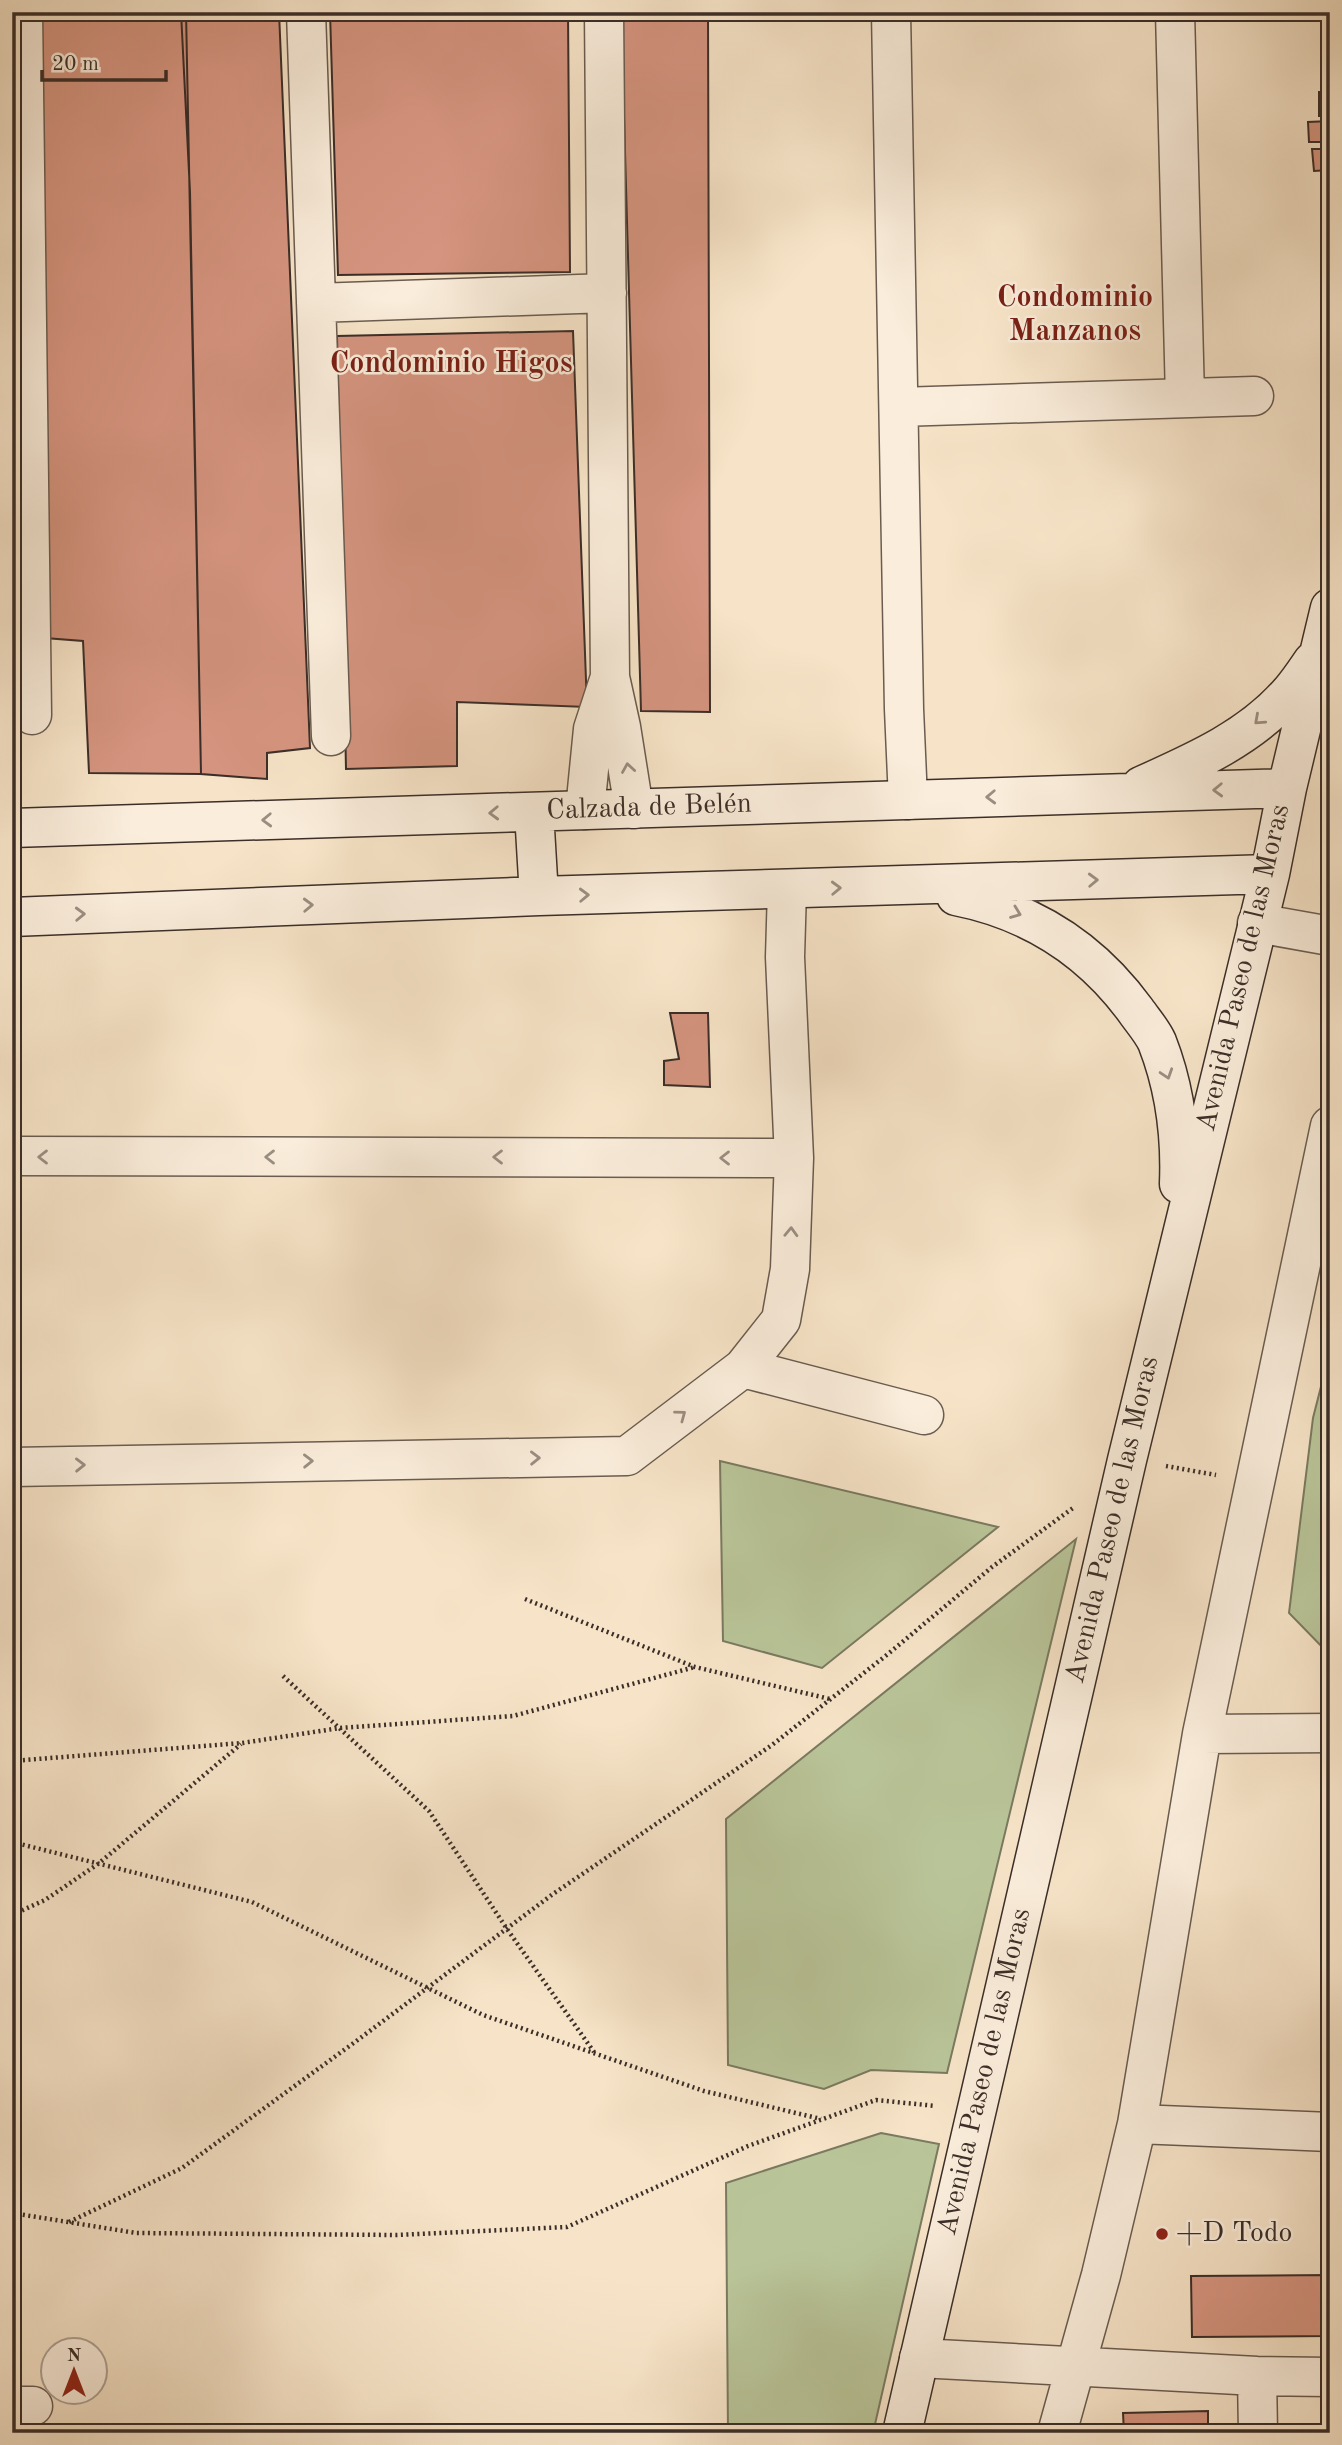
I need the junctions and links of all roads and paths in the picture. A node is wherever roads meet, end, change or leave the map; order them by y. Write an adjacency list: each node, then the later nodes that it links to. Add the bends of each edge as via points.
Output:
1 (23, 12): 13 (street)
2 (306, 12): 7 (street)
3 (604, 12): 6 (street)
4 (891, 12): 10 (street)
5 (1175, 12): 9 (street)
6 (607, 293): 7 (street); 14 (street)
7 (316, 303): 16 (street)
8 (1254, 396): 9 (street)
9 (1185, 398): 10 (street)
10 (899, 407): 19 (street)
11 (1330, 608): 12 (street, Avenida Paseo de las Moras)
12 (1321, 651): 17 (street, Avenida Paseo de las Moras); 18 (street, one-way to 18, via 1290,693 1250,728 1206,757)
13 (22, 664): 15 (street)
14 (610, 677): 20 (street, one-way to 14); 21 (street, via 593,729)
15 (32, 715)
16 (331, 736)
17 (1287, 788): 18 (street, Calzada de Belén, one-way to 18); 24 (street, Avenida Paseo de las Moras)
18 (1125, 793): 19 (street, Calzada de Belén, one-way to 19)
19 (908, 800): 20 (street, Calzada de Belén)
20 (634, 809): 21 (street, Calzada de Belén)
21 (584, 810): 22 (street, Calzada de Belén)
22 (534, 812): 23 (street, Calzada de Belén, one-way to 23); 27 (street)
23 (12, 828)
24 (1270, 874): 25 (street, one-way to 24); 29 (street, Avenida Paseo de las Moras)
25 (902, 885): 26 (street, one-way to 25); 35 (street, one-way to 35, via 1022,914 1072,944 1118,986 1156,1040 1173,1092 1180,1154)
26 (787, 890): 27 (street, one-way to 26); 33 (street, via 785,957)
27 (539, 896): 28 (street, one-way to 27)
28 (12, 917)
29 (1257, 923): 30 (street); 35 (street, Avenida Paseo de las Moras)
30 (1330, 936)
31 (1330, 1126): 34 (street)
32 (12, 1157): 33 (street, one-way to 32)
33 (794, 1158): 36 (street, one-way to 33, via 781,1320 790,1269)
34 (1325, 1167): 40 (street)
35 (1177, 1250): 38 (street, Avenida Paseo de las Moras)
36 (743, 1368): 37 (street); 39 (street, one-way to 36, via 627,1456)
37 (924, 1415)
38 (1126, 1465): 40 (path); 44 (path); 56 (street, Avenida Paseo de las Moras)
39 (12, 1467)
40 (1254, 1481): 47 (street)
41 (525, 1600): 42 (path)
42 (695, 1667): 44 (path); 45 (path, via 513,1716)
43 (284, 1676): 45 (path)
44 (831, 1699): 53 (path)
45 (340, 1728): 48 (path); 53 (path, via 429,1811)
46 (1330, 1733): 47 (street)
47 (1202, 1734): 58 (street)
48 (242, 1743): 49 (path); 51 (path)
49 (12, 1761)
50 (12, 1842): 51 (path)
51 (98, 1864): 52 (path); 54 (path, via 252,1902)
52 (12, 1915)
53 (507, 1929): 54 (path); 55 (path)
54 (429, 1988): 55 (path, via 483,2015); 61 (path, via 182,2168)
55 (595, 2053): 57 (path, via 704,2091)
56 (975, 2110): 57 (path, via 876,2100); 62 (street, Avenida Paseo de las Moras)
57 (822, 2120): 61 (path, via 748,2146 567,2227 397,2235 150,2233)
58 (1137, 2124): 59 (street); 63 (street)
59 (1330, 2132)
60 (12, 2213): 61 (path)
61 (69, 2222)
62 (919, 2358): 63 (street); 66 (street, Avenida Paseo de las Moras)
63 (1076, 2366): 64 (street); 67 (street)
64 (1257, 2376): 65 (street); 68 (street)
65 (1330, 2377)
66 (902, 2433)
67 (1057, 2433)
68 (1258, 2433)

